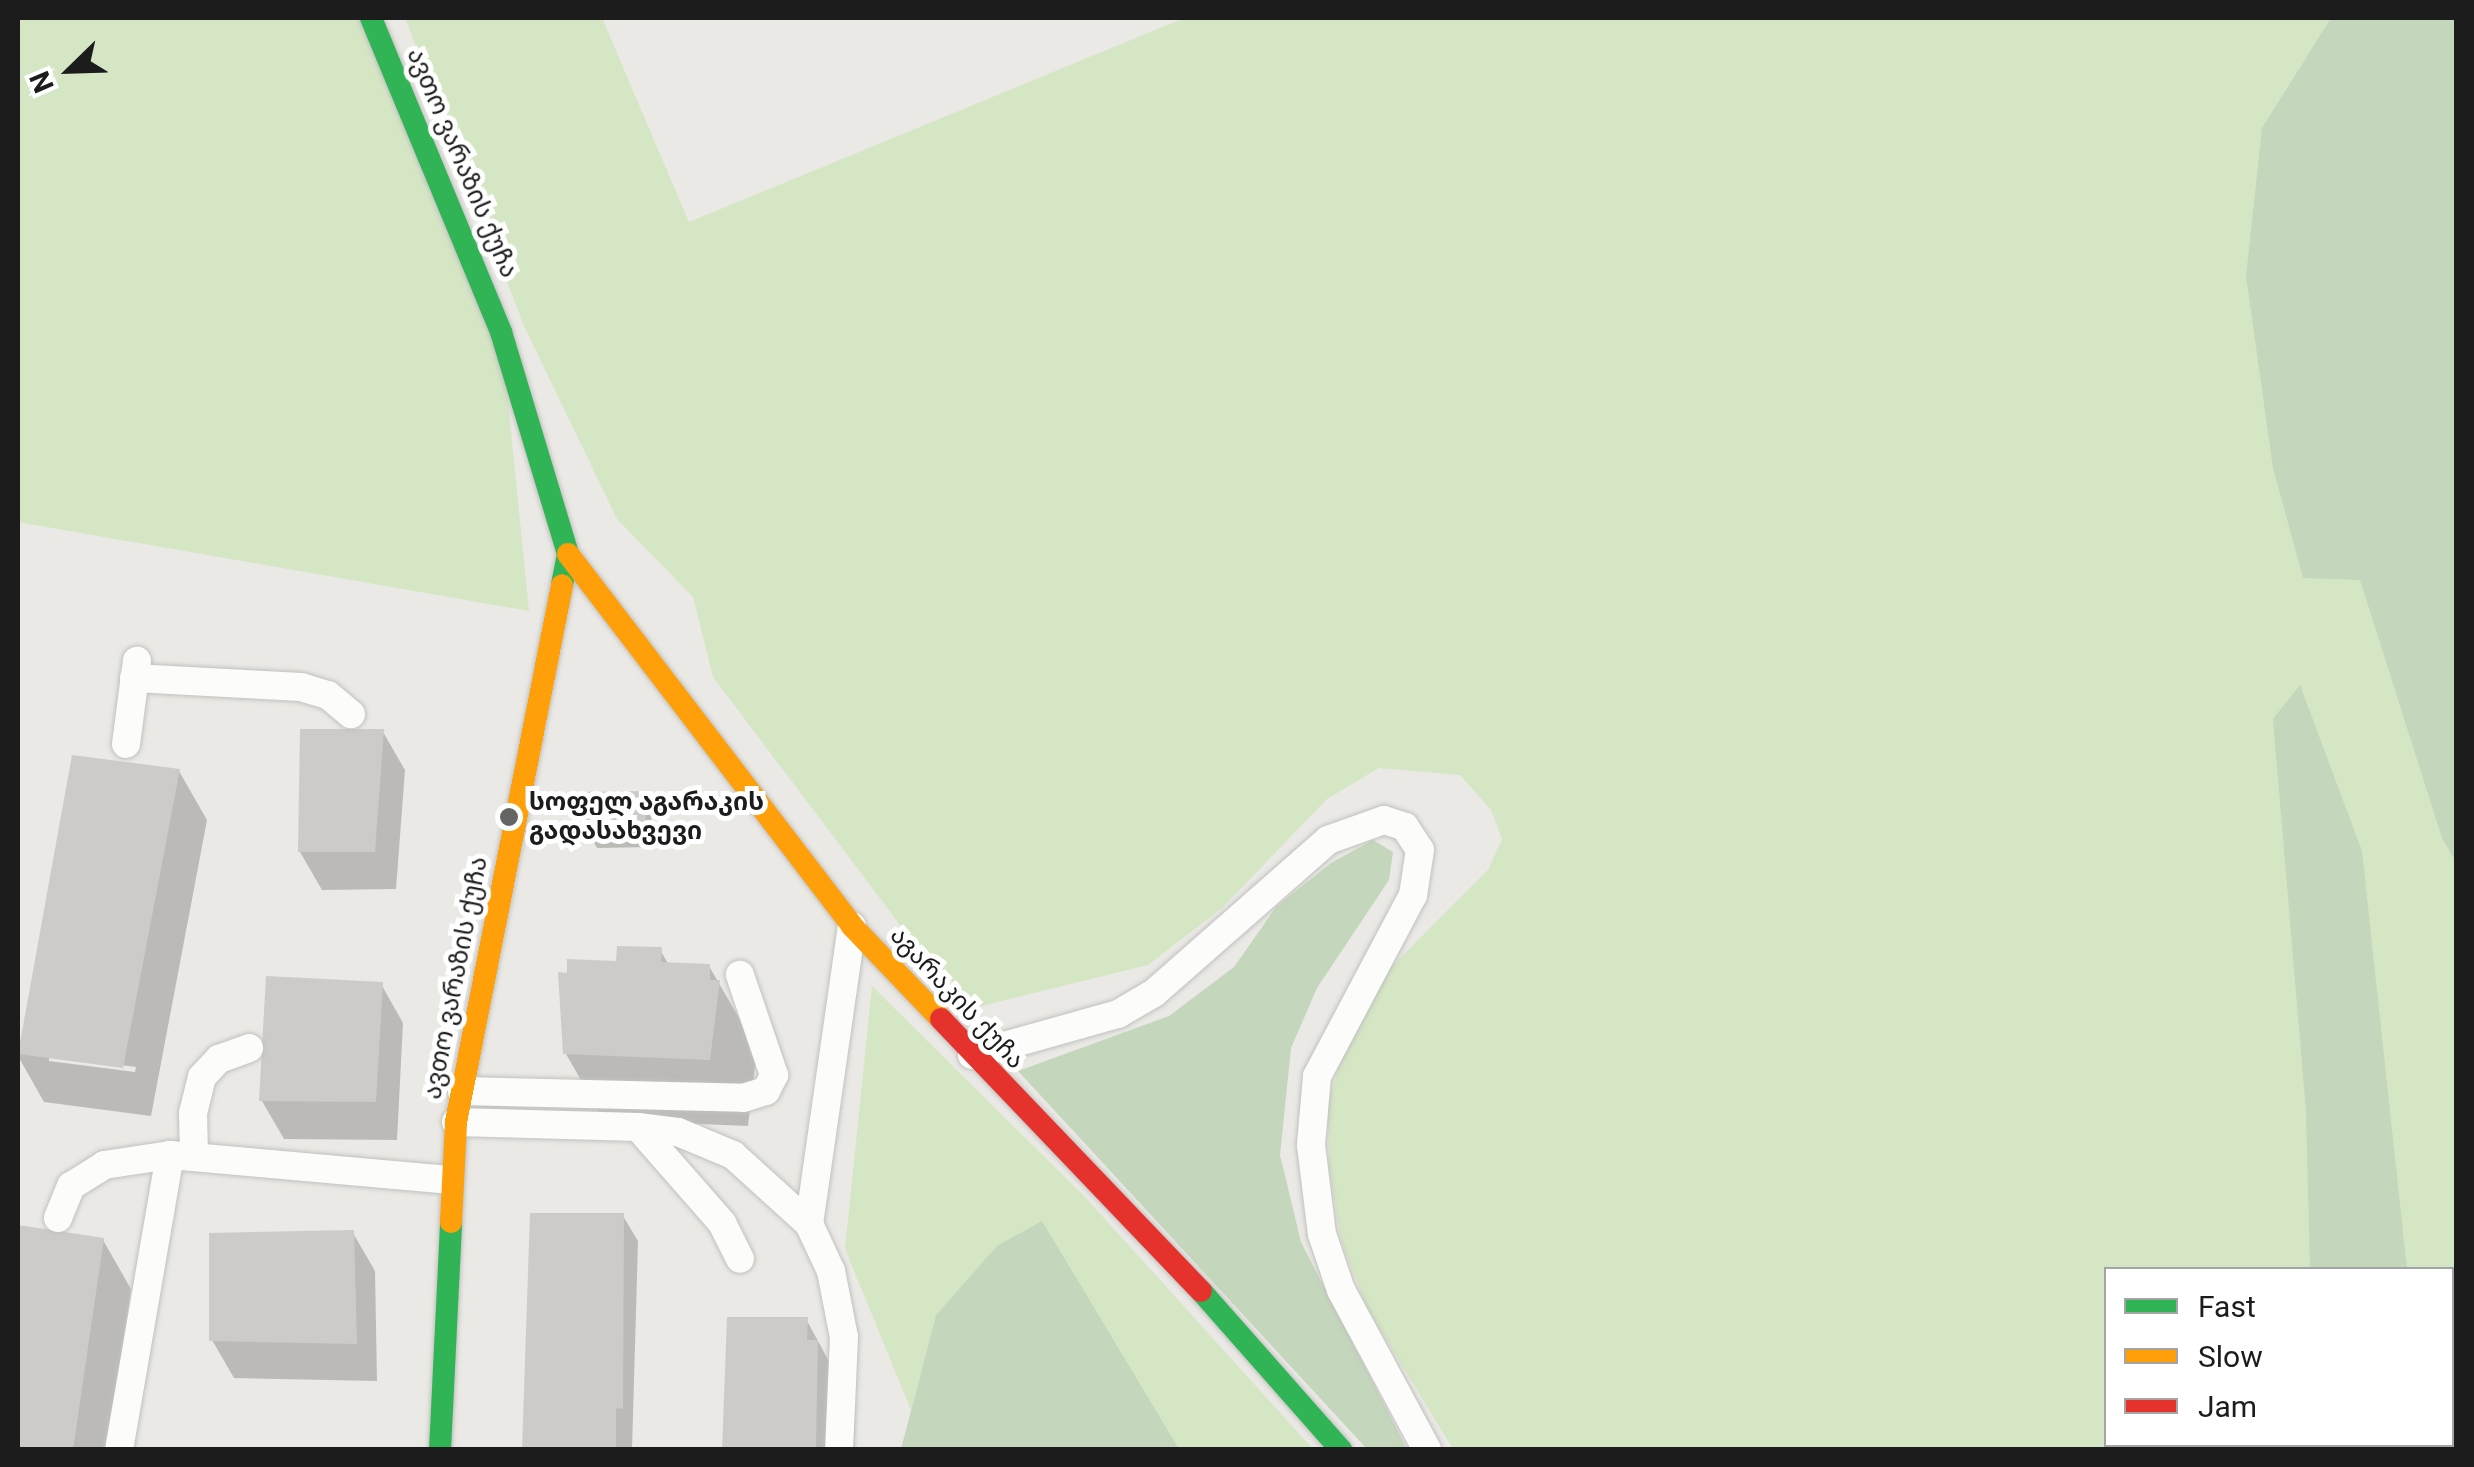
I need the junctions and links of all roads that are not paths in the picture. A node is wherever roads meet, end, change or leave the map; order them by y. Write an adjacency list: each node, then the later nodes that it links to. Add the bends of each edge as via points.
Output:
1 (371, 18): 2 (street, ავთო ვარაზის ქუჩა, via 502,332)
2 (568, 554): 5 (street, აგარაკის ქუჩა); 9 (street, ავთო ვარაზის ქუჩა)
3 (351, 714): 4 (lane, via 328,695 300,687 136,669)
4 (126, 744)
5 (852, 926): 8 (street, აგარაკის ქუჩა); 15 (lane)
6 (740, 975): 9 (lane, via 774,1074 766,1092 744,1098)
7 (249, 1048): 12 (lane, via 219,1059 202,1078)
8 (971, 1055): 20 (street, აგარაკის ქუჩა, via 1209,1300); 21 (lane, via 1118,1014 1154,993 1328,840 1384,820 1405,827 1420,850 1413,895 1317,1076 1310,1145 1322,1234 1341,1290)
9 (462, 1090): 10 (street, ავთო ვარაზის ქუჩა)
10 (456, 1122): 11 (lane); 13 (street, ავთო ვარაზის ქუჩა)
11 (638, 1128): 15 (lane, via 678,1132 734,1154); 16 (lane, via 722,1222)
12 (182, 1155): 13 (lane); 14 (lane, via 104,1165 71,1186); 17 (lane)
13 (449, 1180): 18 (street, ავთო ვარაზის ქუჩა)
14 (58, 1218)
15 (808, 1224): 19 (lane, via 832,1271 844,1338)
16 (740, 1259)
17 (119, 1450)
18 (440, 1450)
19 (840, 1450)
20 (1341, 1450)
21 (1426, 1450)

